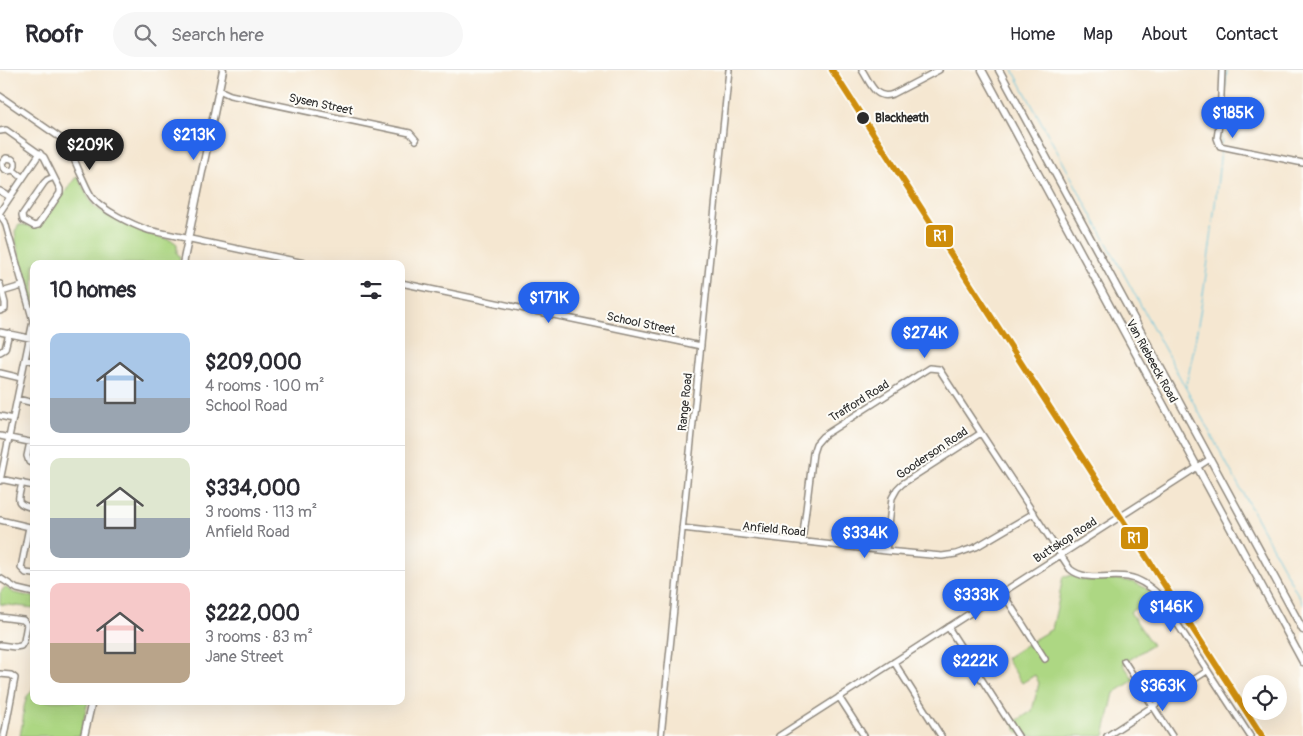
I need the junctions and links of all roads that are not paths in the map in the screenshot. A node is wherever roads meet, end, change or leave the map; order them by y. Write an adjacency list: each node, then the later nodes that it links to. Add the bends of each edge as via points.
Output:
1 (224, 70): 8 (main road)
2 (729, 70): 33 (street, Range Road)
3 (862, 70): 4 (street, via 874,90 885,96)
4 (938, 70)
5 (982, 70): 50 (main road, Van Riebeeck Road)
6 (999, 70): 48 (main road, Van Riebeeck Road)
7 (1222, 70): 13 (street, via 1216,138 1220,146)
8 (219, 90): 11 (street, Sysen Street, via 230,96 410,133); 20 (main road)
9 (0, 96): 20 (street, via 62,139 91,196 101,207 143,229)
10 (1, 130): 12 (street, via 6,130)
11 (416, 140)
12 (40, 154): 15 (street, via 46,159); 16 (street)
13 (1303, 163)
14 (13, 170): 16 (street)
15 (54, 177): 15 (street, via 44,183 22,215 22,220 37,226 41,223 60,193)
16 (24, 178): 18 (street)
17 (0, 191): 18 (street)
18 (10, 197): 19 (street)
19 (0, 214): 25 (street)
20 (189, 239): 21 (main road); 22 (street)
21 (185, 260)
22 (290, 260)
23 (0, 284): 26 (street)
24 (405, 284): 33 (street, School Street)
25 (22, 286): 26 (street); 28 (street)
26 (1, 291): 27 (street, via 6,307)
27 (0, 311)
28 (30, 315)
29 (0, 332): 30 (street)
30 (9, 334): 31 (street); 34 (street, via 5,349)
31 (30, 338)
32 (30, 344): 35 (street)
33 (701, 346): 58 (street, Range Road)
34 (0, 352)
35 (25, 359): 36 (street); 38 (street)
36 (30, 360)
37 (0, 373): 38 (street)
38 (22, 378): 39 (street)
39 (17, 399): 40 (street); 42 (street)
40 (30, 402)
41 (0, 416): 42 (street)
42 (13, 419): 45 (street)
43 (981, 433): 55 (street, Trafford Road); 60 (street, Trafford Road, via 939,369 929,368 819,440 813,453); 61 (street, Gooderson Road, via 897,489 892,498)
44 (0, 436): 45 (street)
45 (9, 438): 46 (street); 51 (street)
46 (30, 443)
47 (30, 449): 49 (street, via 27,458)
48 (1210, 459): 50 (street, Buttskop Road); 69 (main road, Van Riebeeck Road)
49 (30, 462)
50 (1196, 467): 62 (street, Buttskop Road); 74 (main road, Van Riebeeck Road)
51 (0, 480): 52 (street)
52 (22, 483): 53 (street); 54 (street, via 19,502)
53 (30, 485)
54 (30, 507)
55 (1034, 513): 61 (street, Anfield Road, via 976,547 956,554 934,556); 62 (street, Trafford Road)
56 (0, 520): 57 (street)
57 (30, 527)
58 (682, 528): 60 (street, Anfield Road); 83 (street, Range Road)
59 (30, 531): 63 (street, via 21,568)
60 (802, 542): 61 (street, Anfield Road)
61 (886, 551)
62 (1060, 555): 66 (street, Buttskop Road); 75 (street, Trafford Road, via 1078,574 1126,577 1147,585 1158,594)
63 (30, 574)
64 (0, 578): 65 (street, via 17,589)
65 (30, 592)
66 (1002, 592): 68 (street, Buttskop Road); 71 (street)
67 (0, 617): 70 (street, via 23,620 27,624 21,646)
68 (948, 627): 73 (street, Buttskop Road); 86 (street)
69 (1303, 630)
70 (0, 645)
71 (1045, 659)
72 (1124, 661): 79 (street)
73 (894, 662): 77 (street, Buttskop Road); 85 (street)
74 (1303, 662)
75 (1207, 671): 79 (street); 89 (street)
76 (0, 674): 81 (street, via 15,678)
77 (839, 697): 80 (street, Buttskop Road); 84 (street)
78 (91, 705): 82 (main road)
79 (1153, 707): 87 (street); 88 (street)
80 (784, 735)
81 (4, 736)
82 (84, 736)
83 (661, 736)
84 (864, 736)
85 (941, 736)
86 (1018, 736)
87 (1107, 736)
88 (1172, 736)
89 (1250, 736)

